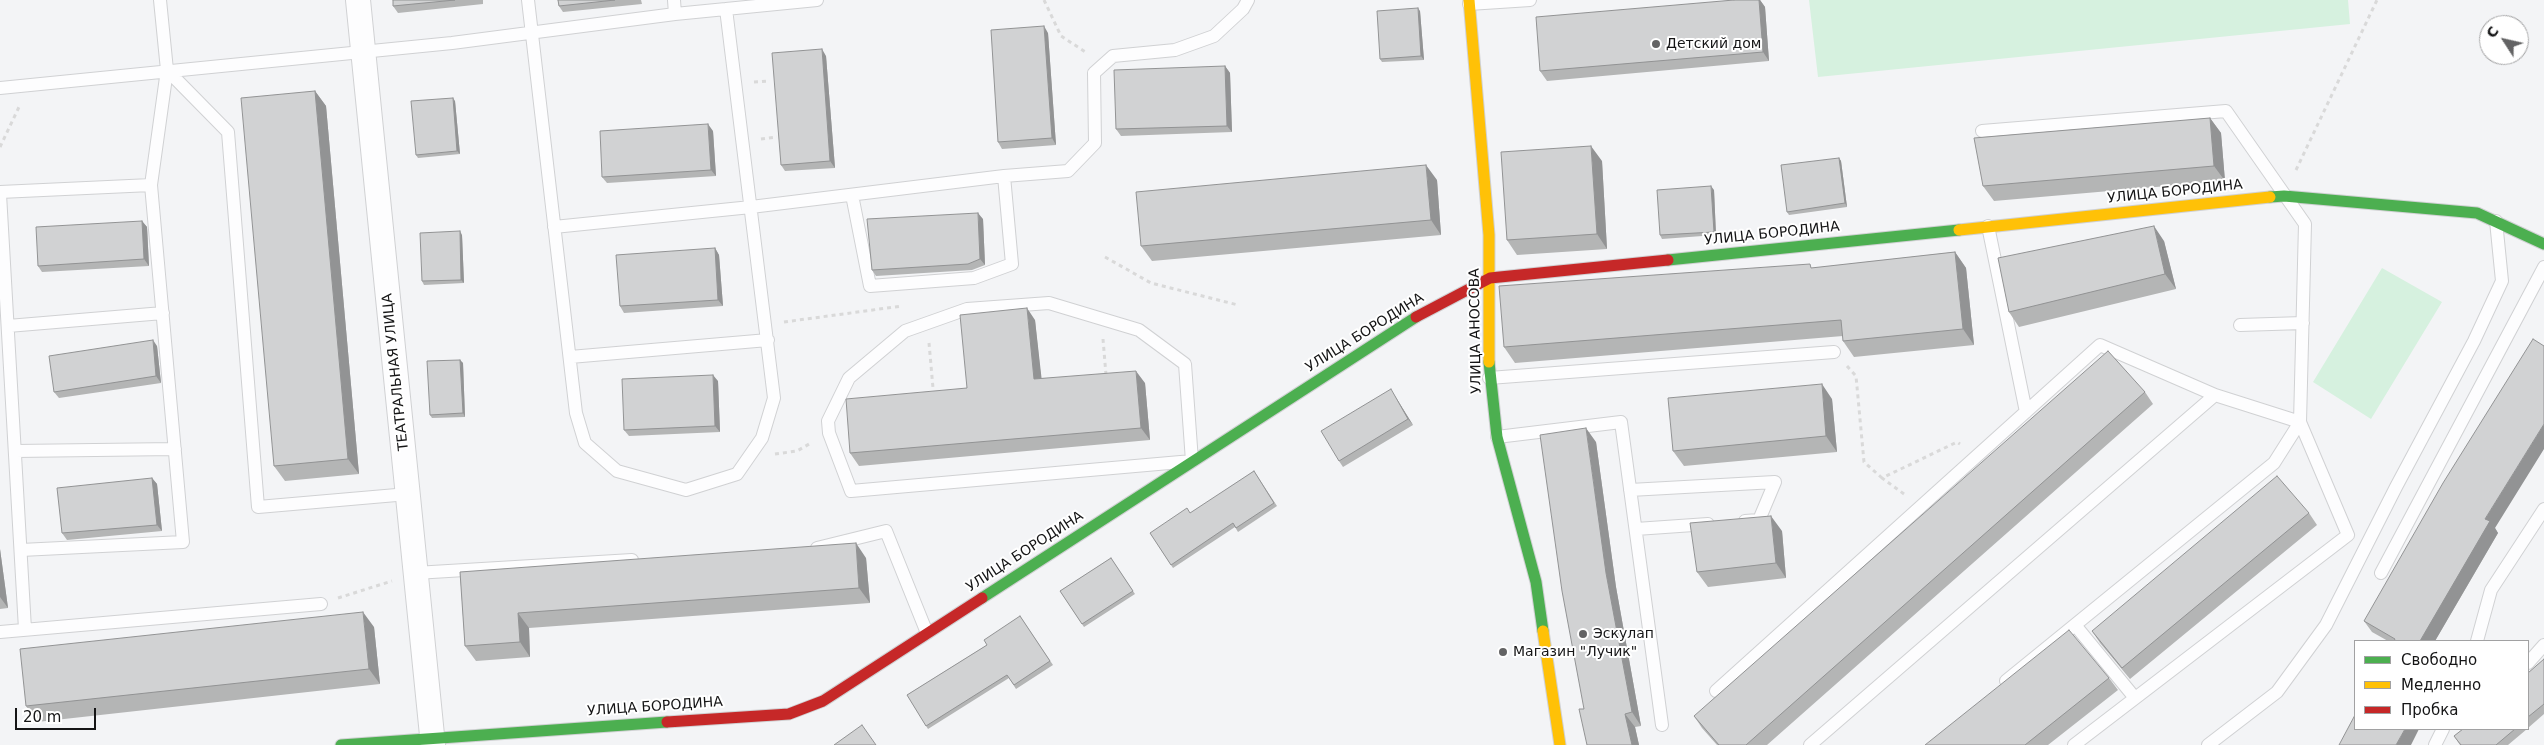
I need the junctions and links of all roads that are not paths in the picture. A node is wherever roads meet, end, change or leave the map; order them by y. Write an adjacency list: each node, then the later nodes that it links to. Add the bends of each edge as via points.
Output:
1 (160, 0): 13 (lane)
2 (358, 0): 12 (street, ТЕАТРАЛЬНАЯ УЛИЦА)
3 (528, 0): 11 (lane)
4 (674, 0): 10 (lane)
5 (817, 0): 9 (lane)
6 (1248, 0): 16 (lane, via 1214,36 1175,50 1113,56 1094,73 1095,143 1068,171)
7 (1530, 0): 8 (lane)
8 (1469, 2): 27 (street, УЛИЦА АНОСОВА)
9 (726, 9): 10 (lane); 21 (lane)
10 (675, 14): 11 (lane)
11 (531, 33): 12 (lane); 24 (lane)
12 (363, 51): 13 (lane); 46 (street, ТЕАТРАЛЬНАЯ УЛИЦА)
13 (167, 70): 14 (lane); 17 (lane); 46 (lane, via 228,132 258,508)
14 (0, 88)
15 (1982, 131): 20 (lane, via 2226,111)
16 (1004, 176): 19 (lane); 19 (lane, via 1012,264 974,278 870,286)
17 (151, 185): 18 (lane); 28 (lane)
18 (0, 193): 31 (lane)
19 (852, 195): 21 (lane)
20 (2284, 196): 22 (street, УЛИЦА БОРОДИНА, via 2477,213); 23 (street, УЛИЦА БОРОДИНА); 29 (lane, via 2305,224)
21 (751, 207): 24 (lane); 32 (lane)
22 (2496, 221): 25 (street, УЛИЦА БОРОДИНА); 72 (lane, via 2502,281 2326,625 2277,692)
23 (1988, 226): 27 (street, УЛИЦА БОРОДИНА); 37 (lane)
24 (554, 227): 34 (lane)
25 (2544, 244)
26 (2544, 267): 53 (lane)
27 (1490, 278): 35 (street, УЛИЦА АНОСОВА); 44 (street, УЛИЦА БОРОДИНА, via 1404,323)
28 (163, 314): 31 (lane); 42 (lane)
29 (2303, 323): 30 (lane); 38 (lane)
30 (2240, 325)
31 (8, 326): 39 (lane)
32 (768, 340): 34 (lane); 34 (lane, via 774,398 762,438 737,474 686,490 617,471 585,443 576,413)
33 (1834, 352): 35 (lane)
34 (570, 357)
35 (1489, 378): 41 (street, УЛИЦА АНОСОВА)
36 (2215, 395): 37 (lane, via 2100,345); 38 (lane); 70 (lane)
37 (2026, 412): 63 (lane)
38 (2300, 422): 55 (lane, via 2274,464); 64 (lane, via 2348,535)
39 (13, 427): 40 (lane); 43 (lane)
40 (0, 428)
41 (1497, 437): 45 (lane, via 1621,422); 69 (street, УЛИЦА АНОСОВА, via 1536,582)
42 (175, 449): 43 (lane); 50 (lane, via 184,542)
43 (15, 451): 50 (lane)
44 (1192, 461): 44 (lane, via 1185,364 1139,330 1049,303 967,309 901,334 848,378 828,421 829,433 851,491); 58 (street, УЛИЦА БОРОДИНА)
45 (1630, 490): 48 (lane); 48 (lane, via 1775,482 1760,520)
46 (408, 494): 52 (street, ТЕАТРАЛЬНАЯ УЛИЦА)
47 (2544, 509): 59 (lane, via 2491,590)
48 (1636, 529): 65 (lane)
49 (799, 549): 58 (lane, via 819,548 886,531)
50 (21, 550): 56 (lane)
51 (642, 559): 52 (lane)
52 (415, 573): 67 (street, ТЕАТРАЛЬНАЯ УЛИЦА)
53 (2380, 573)
54 (321, 604): 56 (lane)
55 (2075, 625): 62 (lane); 64 (lane)
56 (25, 629): 57 (lane)
57 (0, 632)
58 (927, 633): 67 (street, УЛИЦА БОРОДИНА, via 823,701 789,714)
59 (2477, 640)
60 (2544, 645): 61 (lane)
61 (2529, 662)
62 (1993, 691)
63 (1716, 692)
64 (2135, 698): 71 (lane)
65 (1662, 724)
66 (2442, 730): 73 (lane)
67 (432, 741): 68 (street, УЛИЦА БОРОДИНА)
68 (341, 745)
69 (1560, 745)
70 (1810, 745)
71 (2074, 745)
72 (2208, 745)
73 (2435, 745)

